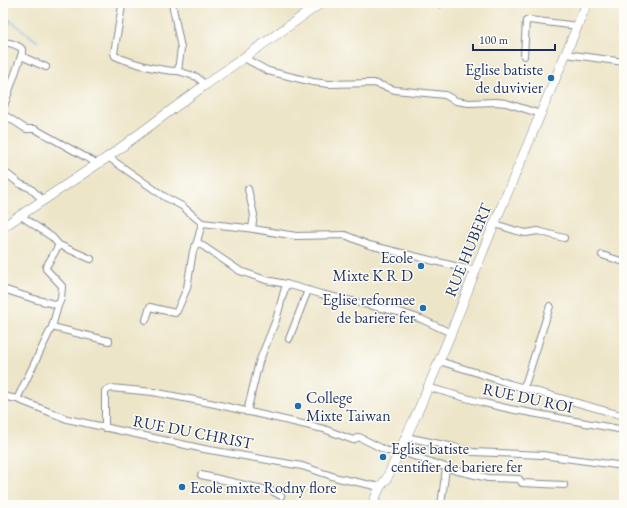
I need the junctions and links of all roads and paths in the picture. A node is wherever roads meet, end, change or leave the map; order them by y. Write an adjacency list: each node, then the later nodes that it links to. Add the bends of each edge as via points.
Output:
1 (172, 3): 13 (street, via 181,48)
2 (322, 3): 10 (street)
3 (587, 3): 5 (street, RUE HUBERT)
4 (122, 6): 13 (street, via 115,56 123,60)
5 (578, 26): 7 (street, RUE HUBERT); 9 (street, via 526,21)
6 (3, 42): 8 (street, via 20,47)
7 (566, 54): 11 (street); 17 (street, RUE HUBERT)
8 (21, 56): 12 (street); 15 (street)
9 (524, 56)
10 (244, 58): 14 (street); 17 (street, via 268,71 313,82 374,83 395,90 445,95 456,101 469,103 506,103)
11 (624, 62)
12 (46, 67)
13 (179, 71): 14 (street, via 192,75)
14 (205, 86): 18 (street)
15 (3, 110)
16 (3, 114): 19 (street, via 26,129 35,129)
17 (541, 114): 25 (street, RUE HUBERT)
18 (108, 157): 19 (street); 24 (street, via 182,206)
19 (98, 164): 22 (street)
20 (3, 171): 22 (street, via 30,188)
21 (248, 189): 27 (street, via 254,216)
22 (44, 201): 23 (street)
23 (21, 216): 26 (street); 30 (street, via 52,237)
24 (202, 223): 27 (street); 29 (street)
25 (495, 224): 28 (street, via 517,232 538,231); 34 (street, RUE HUBERT)
26 (3, 227)
27 (252, 228): 34 (street, via 296,236 345,235 369,245)
28 (564, 238)
29 (197, 242): 35 (street, via 240,271); 40 (street, via 187,288 175,313 150,307)
30 (59, 245): 32 (street); 38 (street, via 46,267 62,286)
31 (602, 255): 33 (street)
32 (91, 259)
33 (624, 262)
34 (475, 271): 42 (street, RUE HUBERT)
35 (286, 284): 37 (street); 50 (street, via 276,320 259,362)
36 (3, 289): 38 (street)
37 (308, 290): 42 (street, via 403,313); 43 (street)
38 (58, 305): 41 (street)
39 (550, 306): 47 (street)
40 (146, 320)
41 (52, 327): 44 (street); 49 (street)
42 (451, 333): 45 (street, RUE HUBERT)
43 (289, 339)
44 (110, 341)
45 (438, 361): 46 (street, RUE HUBERT); 47 (street)
46 (427, 387): 53 (street, RUE DU ROI, via 510,409); 54 (street, RUE HUBERT)
47 (522, 388): 51 (street)
48 (3, 396): 49 (street, RUE DU CHRIST)
49 (17, 399): 52 (street, RUE DU CHRIST, via 67,419)
50 (246, 412): 52 (street, via 153,392 111,388 105,390); 55 (street, via 324,429 353,440 359,436 387,451)
51 (624, 416)
52 (105, 428): 60 (street, RUE DU CHRIST, via 302,466 338,478)
53 (624, 430)
54 (406, 436): 55 (street, RUE HUBERT); 56 (street, via 484,454 536,455)
55 (399, 451): 57 (street); 60 (street, RUE HUBERT)
56 (624, 466)
57 (446, 468): 59 (street, via 488,478 519,479 522,483); 63 (street)
58 (201, 475): 61 (street, via 272,491)
59 (564, 485)
60 (380, 487): 62 (street, RUE HUBERT)
61 (281, 496)
62 (372, 505)
63 (442, 505)

